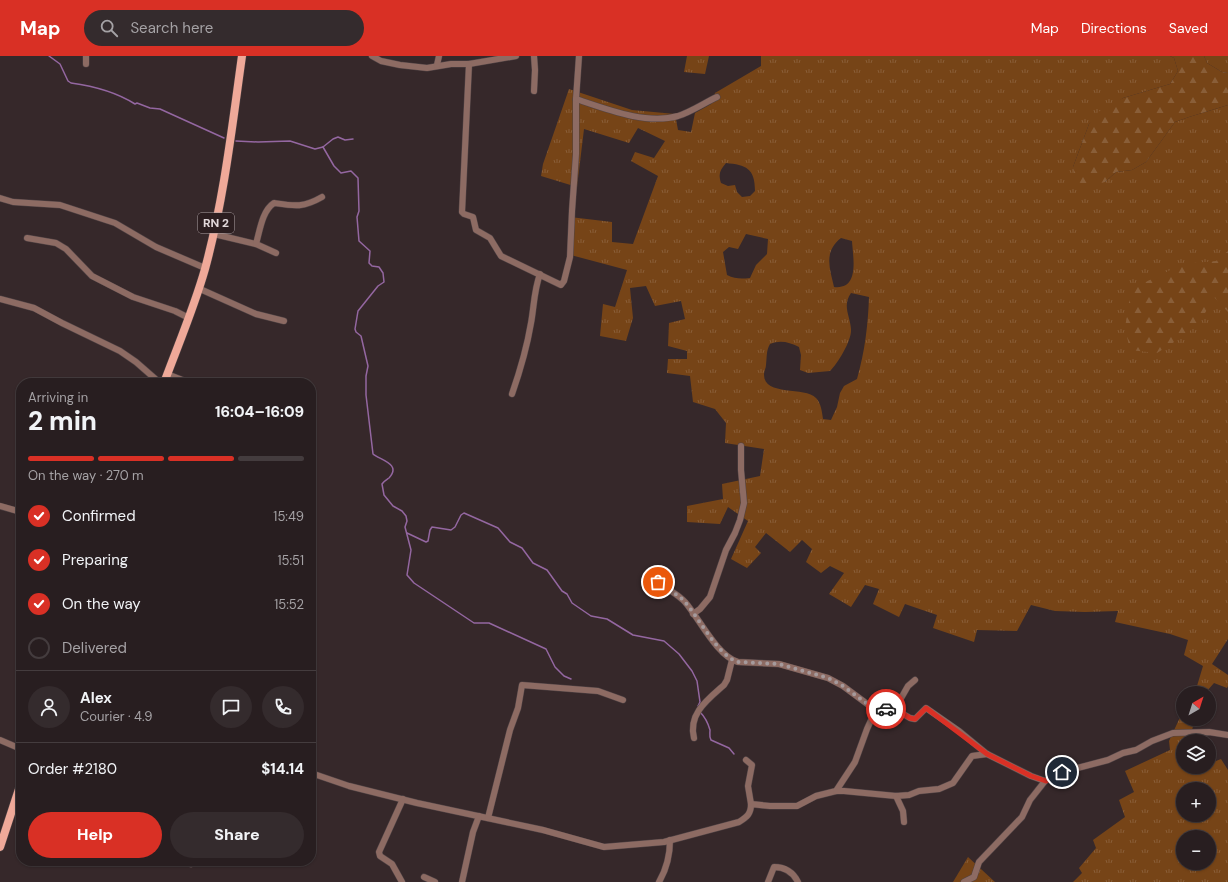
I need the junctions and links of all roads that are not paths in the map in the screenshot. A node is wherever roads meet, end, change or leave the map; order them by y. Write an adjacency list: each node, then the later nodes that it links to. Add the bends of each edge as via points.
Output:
1 (86, 56): 8 (street)
2 (242, 56): 16 (main road, RN 2)
3 (372, 56): 10 (street, via 381,61 415,68)
4 (439, 56): 10 (street)
5 (516, 56): 9 (street)
6 (534, 56): 11 (street)
7 (580, 56): 13 (street)
8 (86, 64)
9 (469, 64): 10 (street); 21 (street, via 462,212 474,217 476,230 490,238 501,256)
10 (437, 65)
11 (534, 91)
12 (716, 97): 13 (street, via 684,114 645,118)
13 (576, 99): 21 (street, via 576,154 570,257 561,286)
14 (322, 197): 18 (street, via 311,203 296,206 274,203 269,206)
15 (0, 198): 20 (street, via 13,202 60,205 115,223 156,247)
16 (214, 234): 18 (street); 20 (main road, RN 2)
17 (27, 238): 24 (street, via 56,243 66,249 92,276 133,298)
18 (256, 244): 19 (street)
19 (276, 253)
20 (205, 268): 22 (main road, RN 2)
21 (540, 274): 30 (street, via 536,284 522,367)
22 (200, 288): 24 (main road, RN 2); 25 (street, via 256,314)
23 (0, 299): 27 (street, via 34,308 106,343 136,362)
24 (189, 318): 26 (main road, RN 2)
25 (284, 321)
26 (167, 374): 28 (main road, RN 2); 29 (street)
27 (154, 378)
28 (166, 378)
29 (177, 378)
30 (512, 394)
31 (741, 446): 35 (street, via 744,503 740,520 726,550 710,597)
32 (0, 506): 33 (street)
33 (16, 511)
34 (652, 574): 35 (street, via 666,589 686,603)
35 (693, 614): 36 (street)
36 (732, 660): 40 (street, via 779,664 828,678); 42 (street, via 724,685 697,712 693,720)
37 (915, 680): 39 (street)
38 (623, 700): 55 (street, via 598,691 522,685)
39 (893, 708): 40 (street); 45 (street, via 915,719 926,708)
40 (874, 709): 49 (street, via 855,762)
41 (1228, 735): 48 (street, via 1209,732 1173,733 1136,750 1062,772)
42 (694, 738)
43 (0, 740): 44 (street)
44 (16, 747)
45 (987, 754): 48 (street); 50 (street, via 970,757 950,785 939,790)
46 (746, 760): 52 (street, via 752,765 748,786)
47 (316, 775): 51 (street)
48 (1046, 781): 66 (street, via 1030,800 1022,817 979,862 974,877)
49 (836, 791): 50 (street); 52 (street, via 816,796 797,806)
50 (896, 796): 56 (street, via 903,811)
51 (403, 799): 54 (street); 60 (street, via 379,852 380,856 392,864)
52 (751, 804): 57 (street, via 751,811 739,822)
53 (16, 807): 58 (main road)
54 (479, 816): 55 (street); 62 (street)
55 (488, 818): 57 (street, via 604,847)
56 (904, 822)
57 (670, 840): 63 (street, via 670,850)
58 (0, 847)
59 (424, 877): 61 (street)
60 (402, 882)
61 (435, 882)
62 (462, 882)
63 (659, 882)
64 (768, 882): 65 (street, via 774,867 783,867 794,875)
65 (798, 882)
66 (964, 882)

